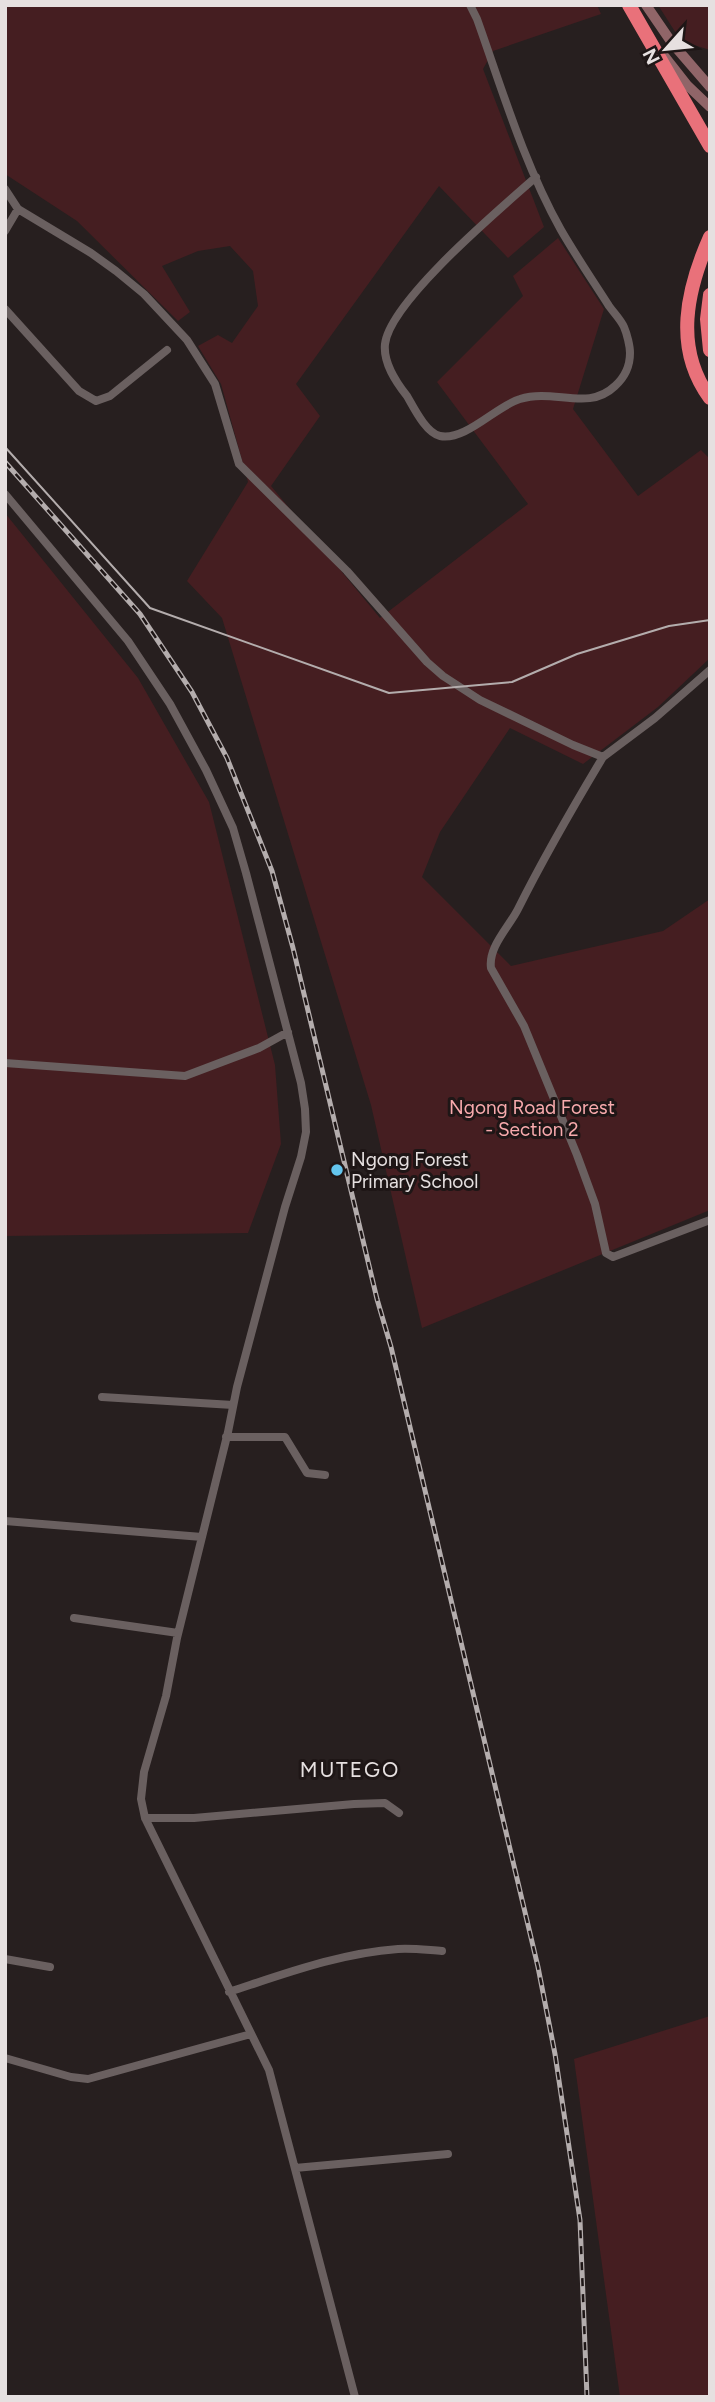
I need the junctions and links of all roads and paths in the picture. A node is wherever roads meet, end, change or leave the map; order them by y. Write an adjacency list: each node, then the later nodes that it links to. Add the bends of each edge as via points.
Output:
1 (470, 5): 7 (street)
2 (629, 5): 5 (main road, via 687,85); 6 (highway)
3 (646, 5): 4 (main road)
4 (710, 87)
5 (710, 107)
6 (710, 146)
7 (536, 177): 7 (street, via 561,229 624,327 630,352 625,376 605,396 527,396 509,402 470,429 436,435 388,363 385,344 390,327 405,303 438,269)
8 (5, 189): 9 (street)
9 (18, 209): 10 (street); 19 (street, via 116,271 187,340 215,384 239,464 347,571 426,662 480,700)
10 (5, 231)
11 (710, 237): 16 (highway, via 693,279 686,330 689,352)
12 (710, 295): 15 (highway, via 706,318)
13 (5, 309): 14 (street, via 79,391 96,401 110,396)
14 (167, 350)
15 (710, 350)
16 (710, 398)
17 (5, 494): 20 (street, via 128,641 206,770 233,828)
18 (710, 670): 19 (street)
19 (603, 757): 22 (street, via 495,947 491,968 524,1026 577,1155 606,1253 613,1257)
20 (288, 1032): 21 (street, via 185,1076); 24 (street, via 301,1083 306,1132)
21 (5, 1063)
22 (710, 1220)
23 (102, 1397): 24 (street)
24 (233, 1405): 25 (street)
25 (226, 1437): 26 (street, via 285,1437 307,1472); 28 (street)
26 (325, 1475)
27 (5, 1521): 28 (street)
28 (202, 1537): 30 (street)
29 (74, 1618): 30 (street)
30 (178, 1633): 32 (street, via 144,1772 141,1799)
31 (399, 1814): 32 (street, via 385,1803 374,1803)
32 (145, 1818): 36 (street)
33 (442, 1951): 36 (street, via 381,1951 284,1973)
34 (5, 1959): 35 (street)
35 (50, 1967)
36 (229, 1992): 37 (street)
37 (251, 2034): 38 (street, via 88,2078); 40 (street, via 269,2070)
38 (5, 2058)
39 (448, 2154): 40 (street)
40 (295, 2168): 41 (street)
41 (355, 2397)

